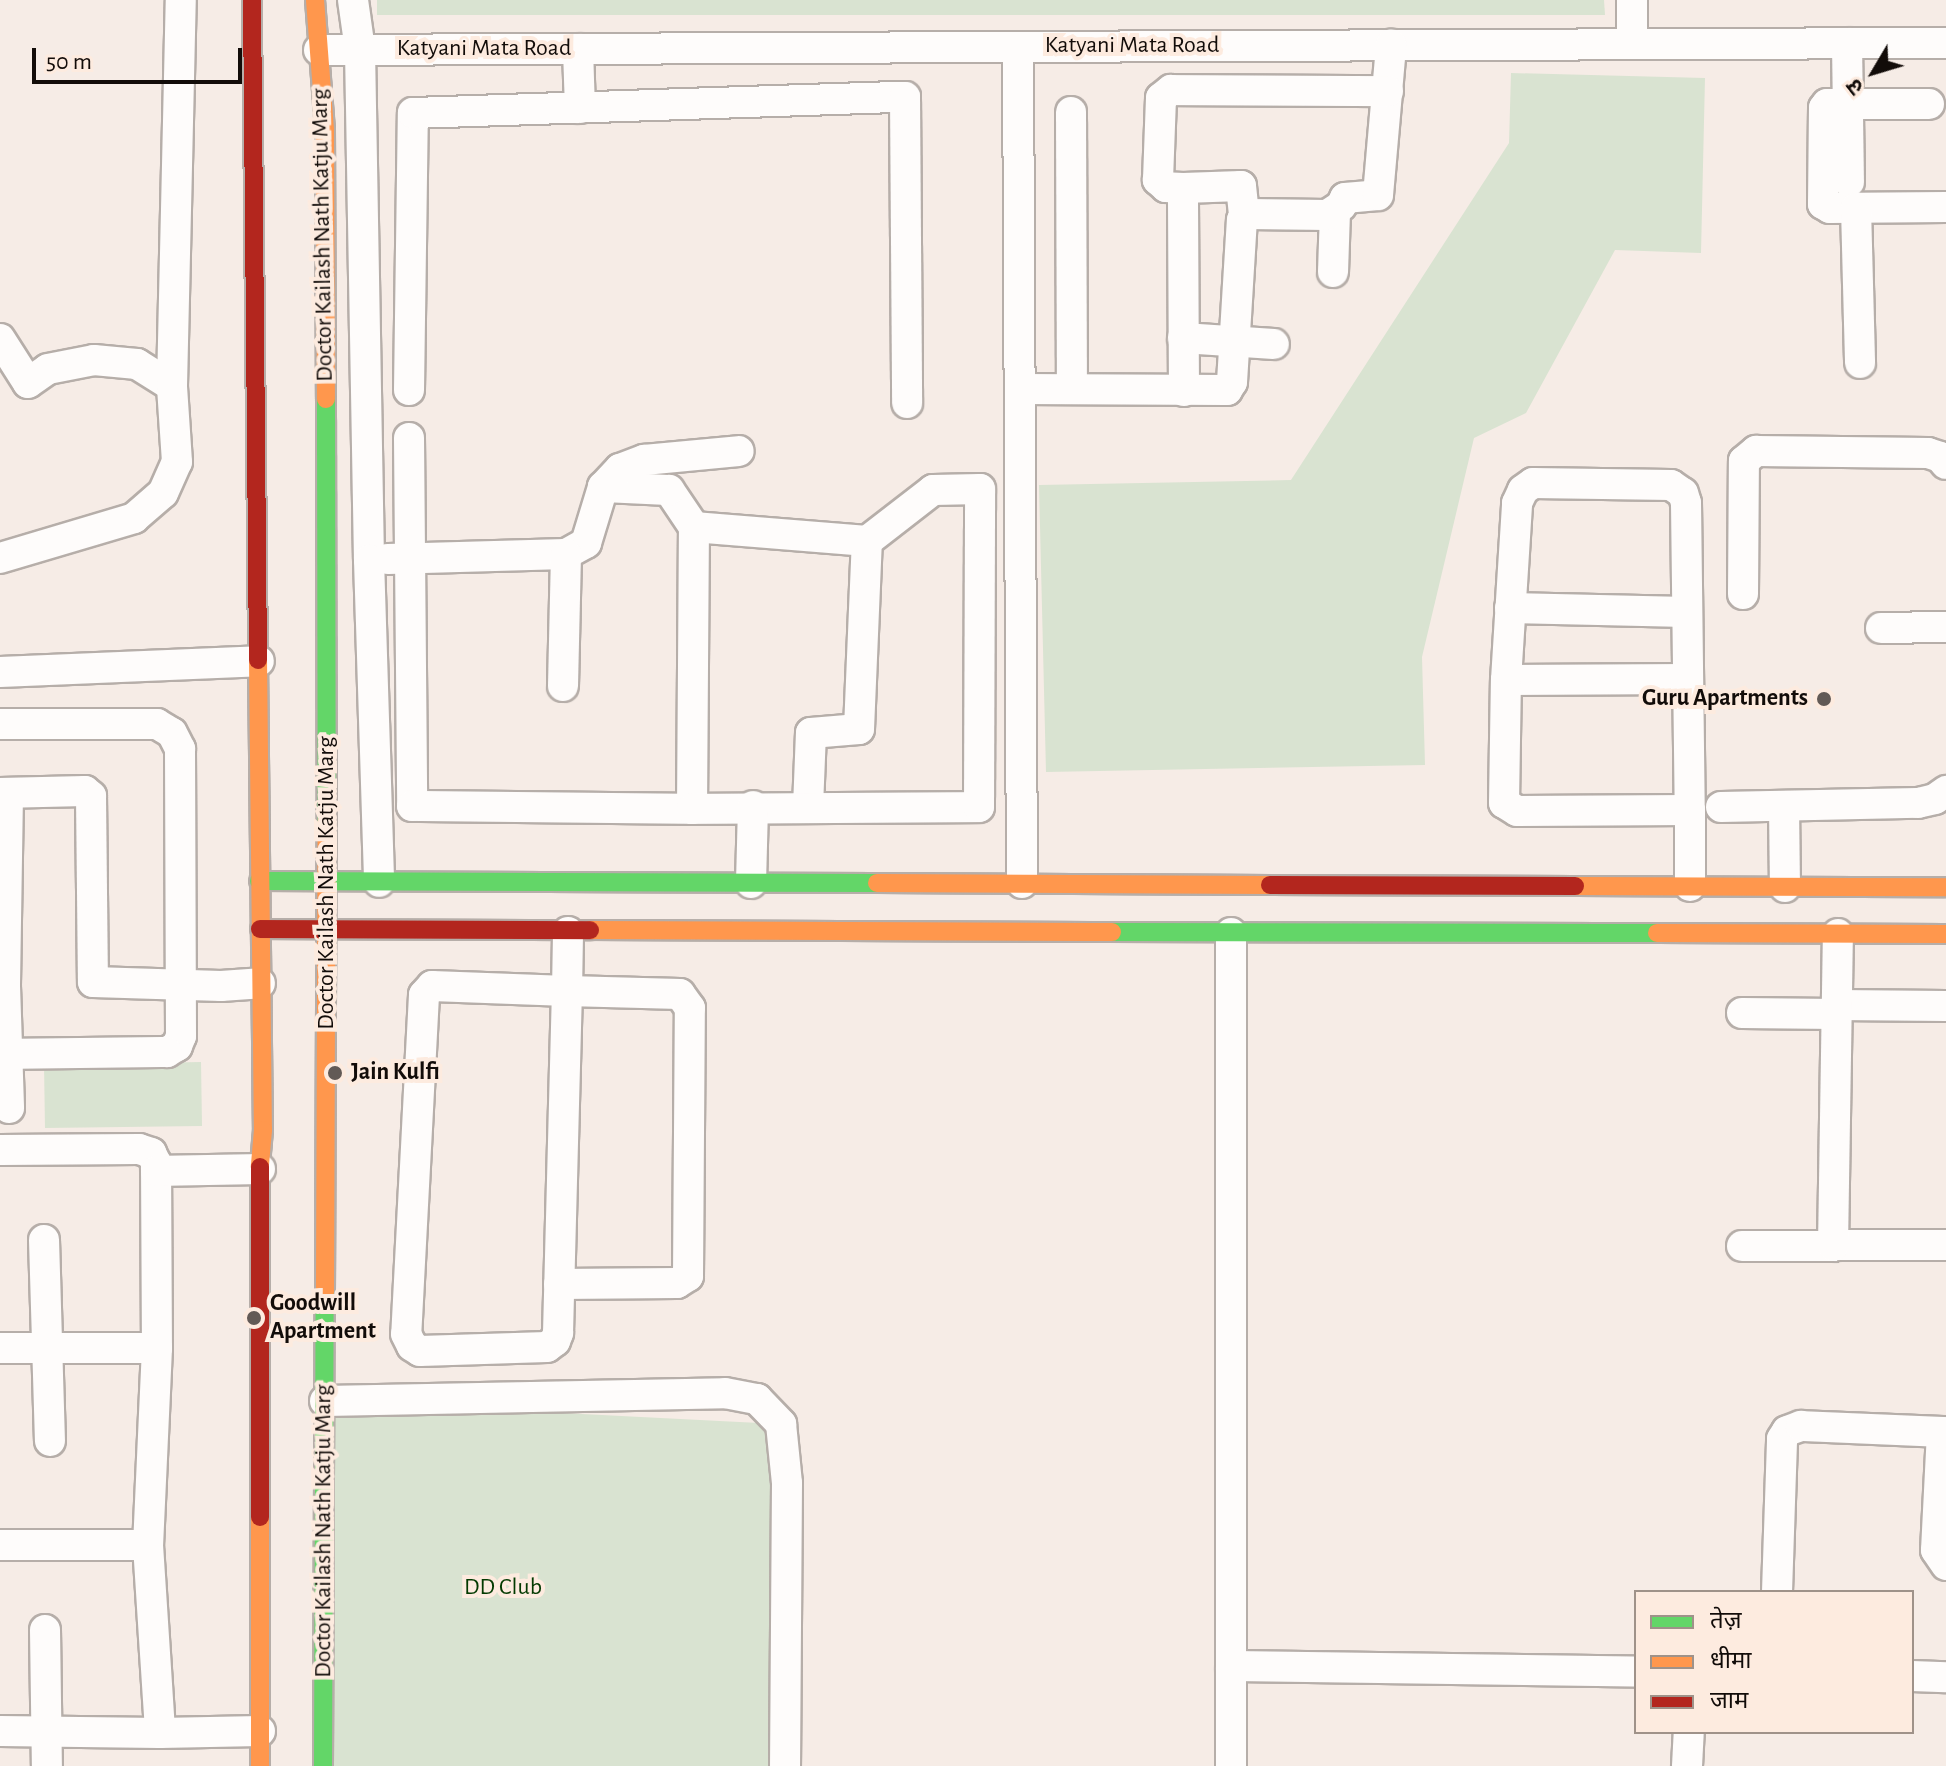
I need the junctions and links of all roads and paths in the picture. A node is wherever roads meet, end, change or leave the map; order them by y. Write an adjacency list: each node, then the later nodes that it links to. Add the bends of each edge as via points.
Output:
1 (181, 0): 32 (street)
2 (252, 0): 54 (main road)
3 (315, 0): 12 (main road, Doctor Kailash Nath Katju Marg)
4 (353, 0): 13 (street)
5 (1632, 0): 8 (street)
6 (1847, 43): 7 (street, Katyani Mata Road); 8 (street, Katyani Mata Road); 15 (street)
7 (1946, 43)
8 (1632, 44): 9 (street, Katyani Mata Road)
9 (1391, 45): 10 (street, Katyani Mata Road); 14 (street)
10 (1018, 47): 11 (street, Katyani Mata Road); 33 (street)
11 (578, 49): 13 (street, Katyani Mata Road); 17 (street)
12 (319, 50): 13 (street, Katyani Mata Road); 48 (main road, Doctor Kailash Nath Katju Marg, via 325,129)
13 (360, 50): 25 (street)
14 (1388, 91): 19 (street, via 1165,93 1158,104 1158,180 1166,187); 22 (street, via 1378,195 1345,198)
15 (1848, 103): 16 (street); 20 (street)
16 (1929, 104)
17 (580, 108): 26 (street, via 413,113); 37 (street, via 905,97)
18 (1071, 112): 34 (street)
19 (1183, 188): 23 (street, via 1241,186); 27 (street)
20 (1852, 195): 21 (street); 31 (street)
21 (1946, 207)
22 (1335, 212): 23 (street); 24 (street)
23 (1244, 216): 28 (street)
24 (1333, 272)
25 (365, 321): 26 (street); 47 (street)
26 (410, 321): 35 (street)
27 (1183, 338): 28 (street); 36 (street)
28 (1235, 342): 29 (street); 36 (street, via 1227,390)
29 (1274, 344)
30 (4, 355): 32 (street, via 28,383 48,369 94,360 137,364)
31 (1860, 363)
32 (172, 386): 45 (street, via 177,462 163,493 134,518)
33 (1020, 389): 34 (street); 73 (street)
34 (1072, 389): 36 (street)
35 (409, 390)
36 (1184, 391)
37 (907, 403)
38 (409, 438): 46 (street)
39 (739, 451): 41 (street, via 644,460 620,469)
40 (1946, 464): 49 (street, via 1928,453 1756,451 1744,461)
41 (603, 487): 42 (street, via 669,490); 44 (street, via 586,543)
42 (694, 527): 43 (street); 66 (street)
43 (867, 541): 64 (street, via 859,729 811,733); 64 (street, via 933,490 980,489 979,807)
44 (566, 554): 46 (street); 58 (street)
45 (0, 558)
46 (408, 559): 47 (street); 66 (street, via 412,806)
47 (369, 560): 48 (street); 71 (street)
48 (326, 561): 70 (main road, Doctor Kailash Nath Katju Marg)
49 (1743, 594)
50 (1510, 608): 51 (street); 51 (street, via 1517,503 1523,490 1542,481 1678,488 1686,503); 57 (street)
51 (1687, 612): 56 (street)
52 (1946, 627): 53 (street)
53 (1881, 628)
54 (259, 661): 55 (street); 69 (main road)
55 (0, 672)
56 (1688, 679): 57 (street); 67 (street)
57 (1506, 680): 67 (street, via 1502,794 1511,809)
58 (563, 686)
59 (0, 724): 84 (street, via 157,724 172,733 180,749)
60 (1946, 791): 63 (street, via 1918,803)
61 (4, 793): 68 (street); 84 (street, via 85,791 91,796 93,982)
62 (753, 806): 64 (street); 66 (street); 72 (street)
63 (1784, 806): 65 (street); 75 (street)
64 (808, 807)
65 (1721, 807)
66 (692, 809)
67 (1690, 810): 74 (street)
68 (3, 876): 85 (street)
69 (259, 881): 70 (main road); 77 (main road)
70 (327, 881): 71 (main road); 78 (main road, Doctor Kailash Nath Katju Marg)
71 (379, 882): 72 (main road)
72 (751, 883): 73 (main road)
73 (1022, 883): 74 (main road)
74 (1690, 886): 75 (main road)
75 (1785, 887): 76 (main road)
76 (1946, 887)
77 (260, 929): 78 (main road); 83 (main road)
78 (327, 930): 79 (main road); 103 (main road, Doctor Kailash Nath Katju Marg)
79 (568, 932): 80 (main road); 86 (street)
80 (1231, 933): 81 (main road); 111 (street)
81 (1838, 934): 82 (main road); 88 (street)
82 (1946, 934)
83 (260, 983): 84 (street); 93 (main road)
84 (179, 984): 90 (street, via 181,1036 167,1052)
85 (3, 986): 90 (street)
86 (567, 991): 99 (street); 99 (street, via 680,994 690,1008 689,1269 677,1283); 99 (street, via 432,986 424,995 406,1334 420,1351 547,1347 558,1333)
87 (1946, 1006): 88 (street)
88 (1836, 1010): 89 (street); 98 (street)
89 (1742, 1013)
90 (7, 1054): 91 (street)
91 (9, 1108)
92 (0, 1150): 94 (street, via 139,1149 151,1153)
93 (260, 1169): 94 (street); 117 (main road)
94 (156, 1171): 102 (street)
95 (44, 1240): 101 (street)
96 (1946, 1245): 98 (street)
97 (1742, 1246): 98 (street)
98 (1833, 1246)
99 (559, 1284)
100 (0, 1348): 101 (street)
101 (47, 1348): 102 (street); 105 (street)
102 (157, 1348): 107 (street)
103 (325, 1401): 122 (main road, Doctor Kailash Nath Katju Marg); 123 (street, via 725,1393 757,1399 781,1424 787,1483)
104 (1944, 1432): 108 (street, via 1936,1550); 109 (street, via 1801,1426 1787,1431 1782,1439)
105 (50, 1441)
106 (0, 1545): 107 (street)
107 (148, 1545): 118 (street)
108 (1946, 1565)
109 (1777, 1590)
110 (45, 1630): 116 (street)
111 (1231, 1666): 112 (street); 124 (street)
112 (1634, 1672)
113 (1914, 1676): 114 (street)
114 (1946, 1677)
115 (0, 1731): 116 (street)
116 (48, 1731): 118 (street); 120 (street)
117 (260, 1731): 118 (street); 121 (main road)
118 (160, 1733)
119 (1689, 1734): 125 (street)
120 (47, 1766)
121 (260, 1766)
122 (323, 1766)
123 (785, 1766)
124 (1231, 1766)
125 (1687, 1766)

